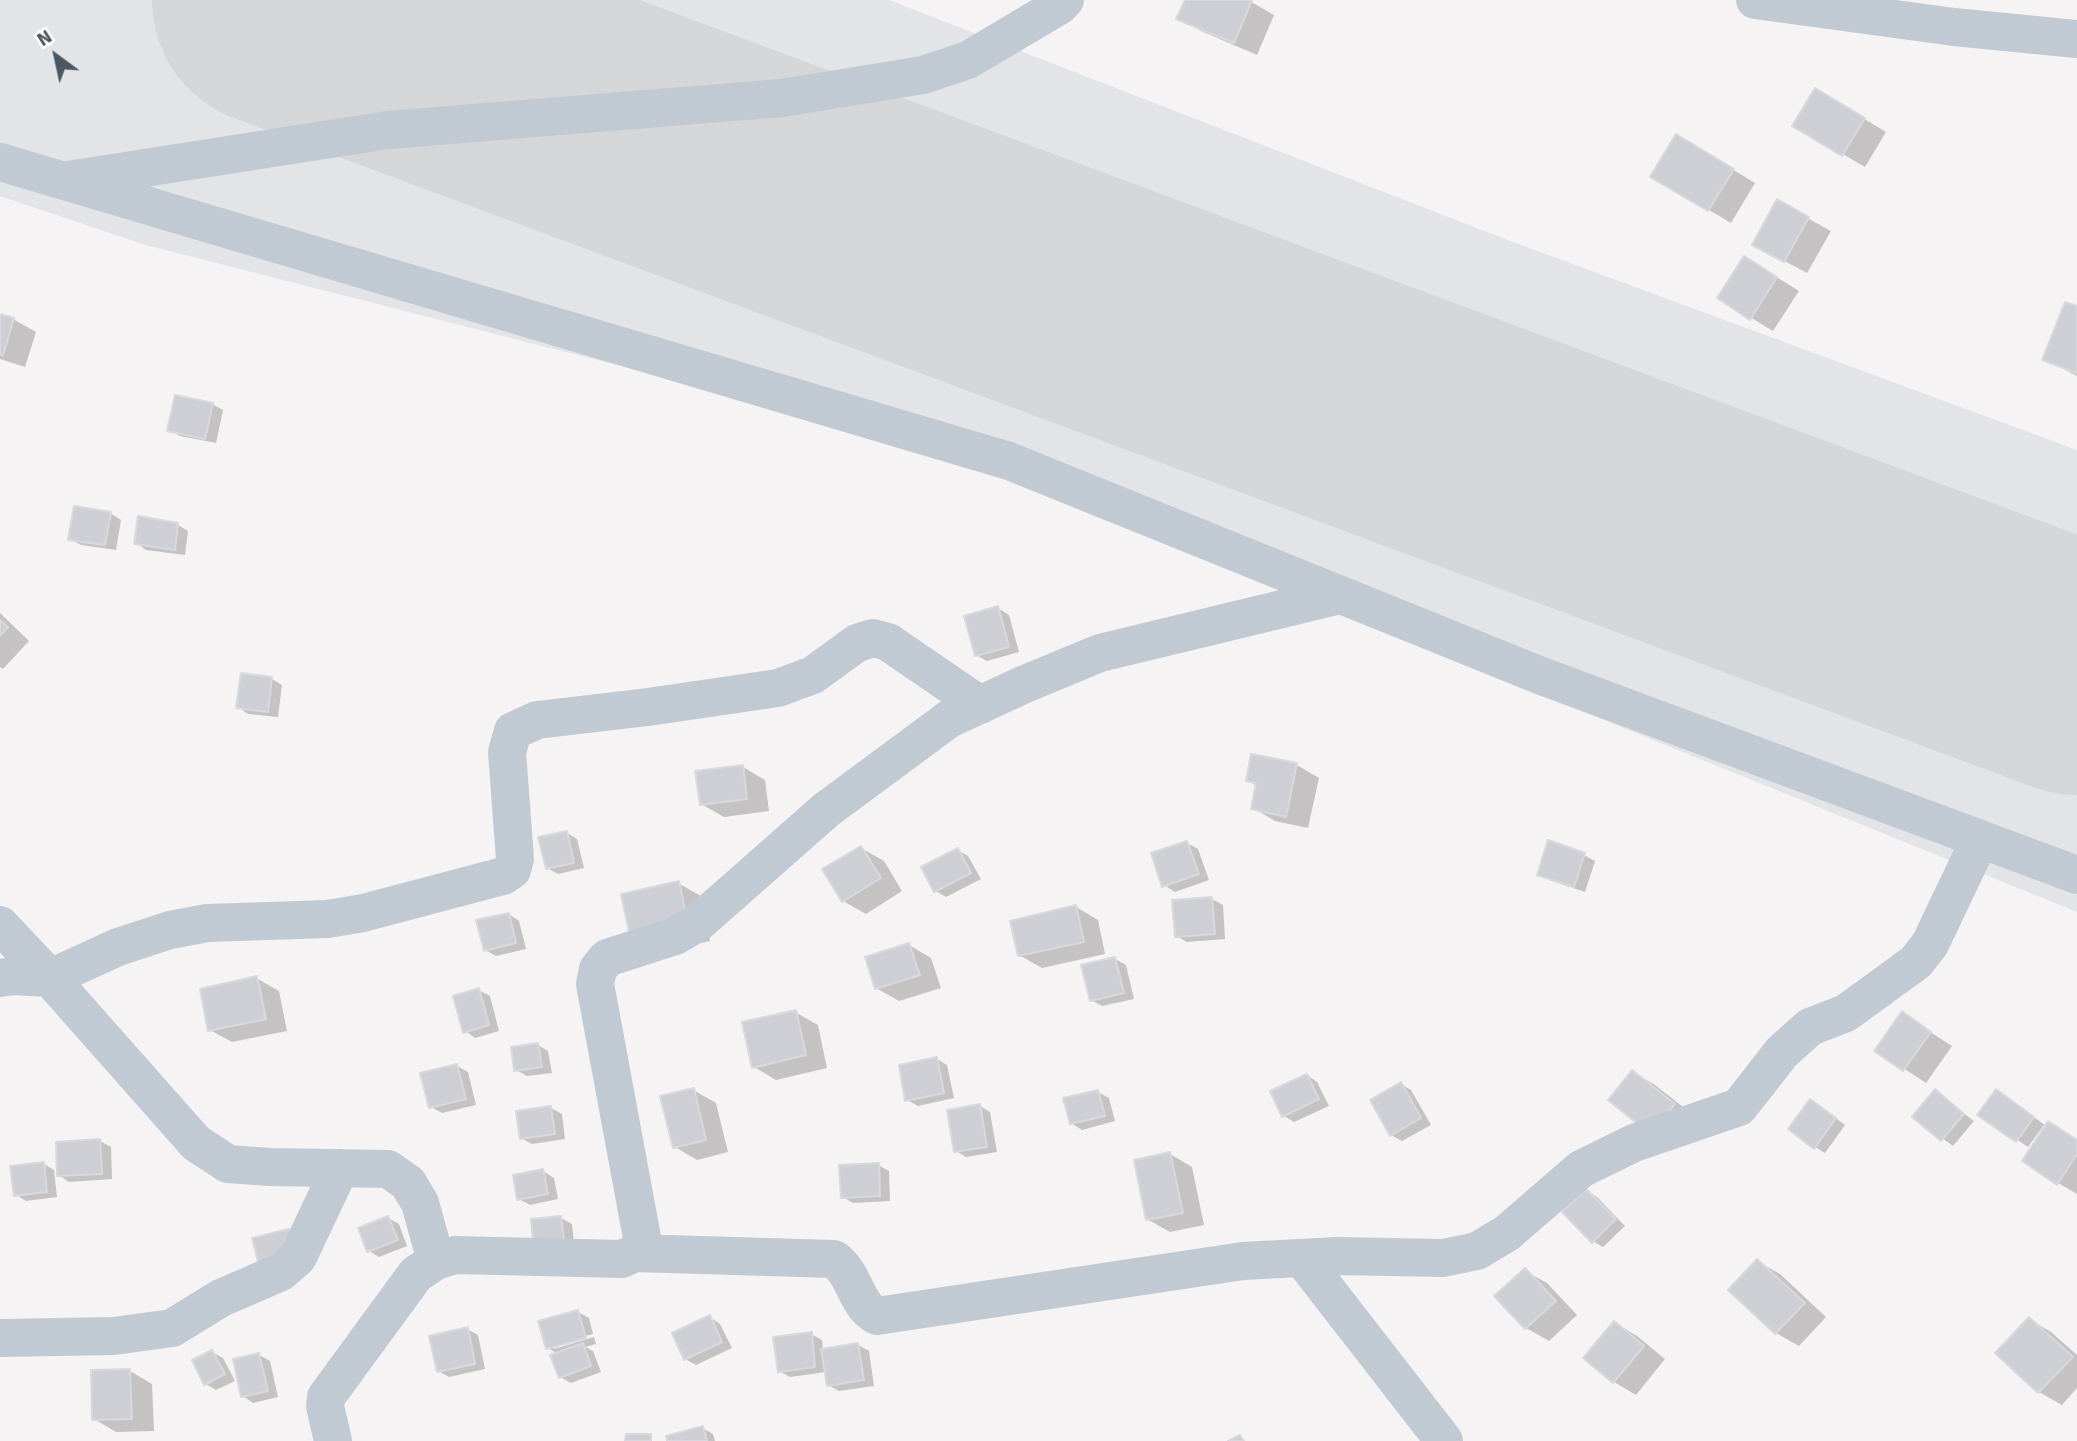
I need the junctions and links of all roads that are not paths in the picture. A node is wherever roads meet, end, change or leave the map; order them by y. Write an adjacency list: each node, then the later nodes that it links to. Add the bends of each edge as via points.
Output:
1 (1065, 0): 6 (street, via 968,60 923,75 782,98 388,130)
2 (1755, 0): 3 (street)
3 (1806, 4): 4 (street, via 1954,27)
4 (2077, 39)
5 (0, 162): 6 (street)
6 (60, 182): 7 (street, via 1009,461)
7 (1340, 595): 8 (street, via 1100,653); 9 (street, via 1539,675)
8 (980, 705): 13 (street, via 888,642 873,638 857,643 813,675 778,688 537,720 513,731 507,751 515,859 513,870 503,876 328,919 207,923 170,930 118,947); 15 (street, via 949,719 826,810 699,922 676,936 607,958 598,969 594,984 643,1242)
9 (1980, 839): 10 (street); 16 (street, via 1930,944 1916,962 1846,1013 1810,1027 1782,1052 1739,1107 1634,1143 1581,1169 1507,1233 1477,1251 1443,1258)
10 (2077, 875)
11 (0, 925): 13 (street)
12 (0, 978): 13 (street)
13 (50, 978): 14 (street, via 196,1143 228,1164)
14 (340, 1168): 17 (street, via 388,1169 408,1184 420,1203); 18 (street, via 298,1257 281,1272 221,1298 172,1328 114,1336)
15 (635, 1253): 16 (street, via 834,1259 845,1266 868,1311 877,1316 1243,1261); 17 (street, via 622,1259 455,1255)
16 (1302, 1258): 20 (street)
17 (436, 1261): 19 (street, via 416,1274 326,1397)
18 (0, 1338)
19 (333, 1441)
20 (1444, 1441)

